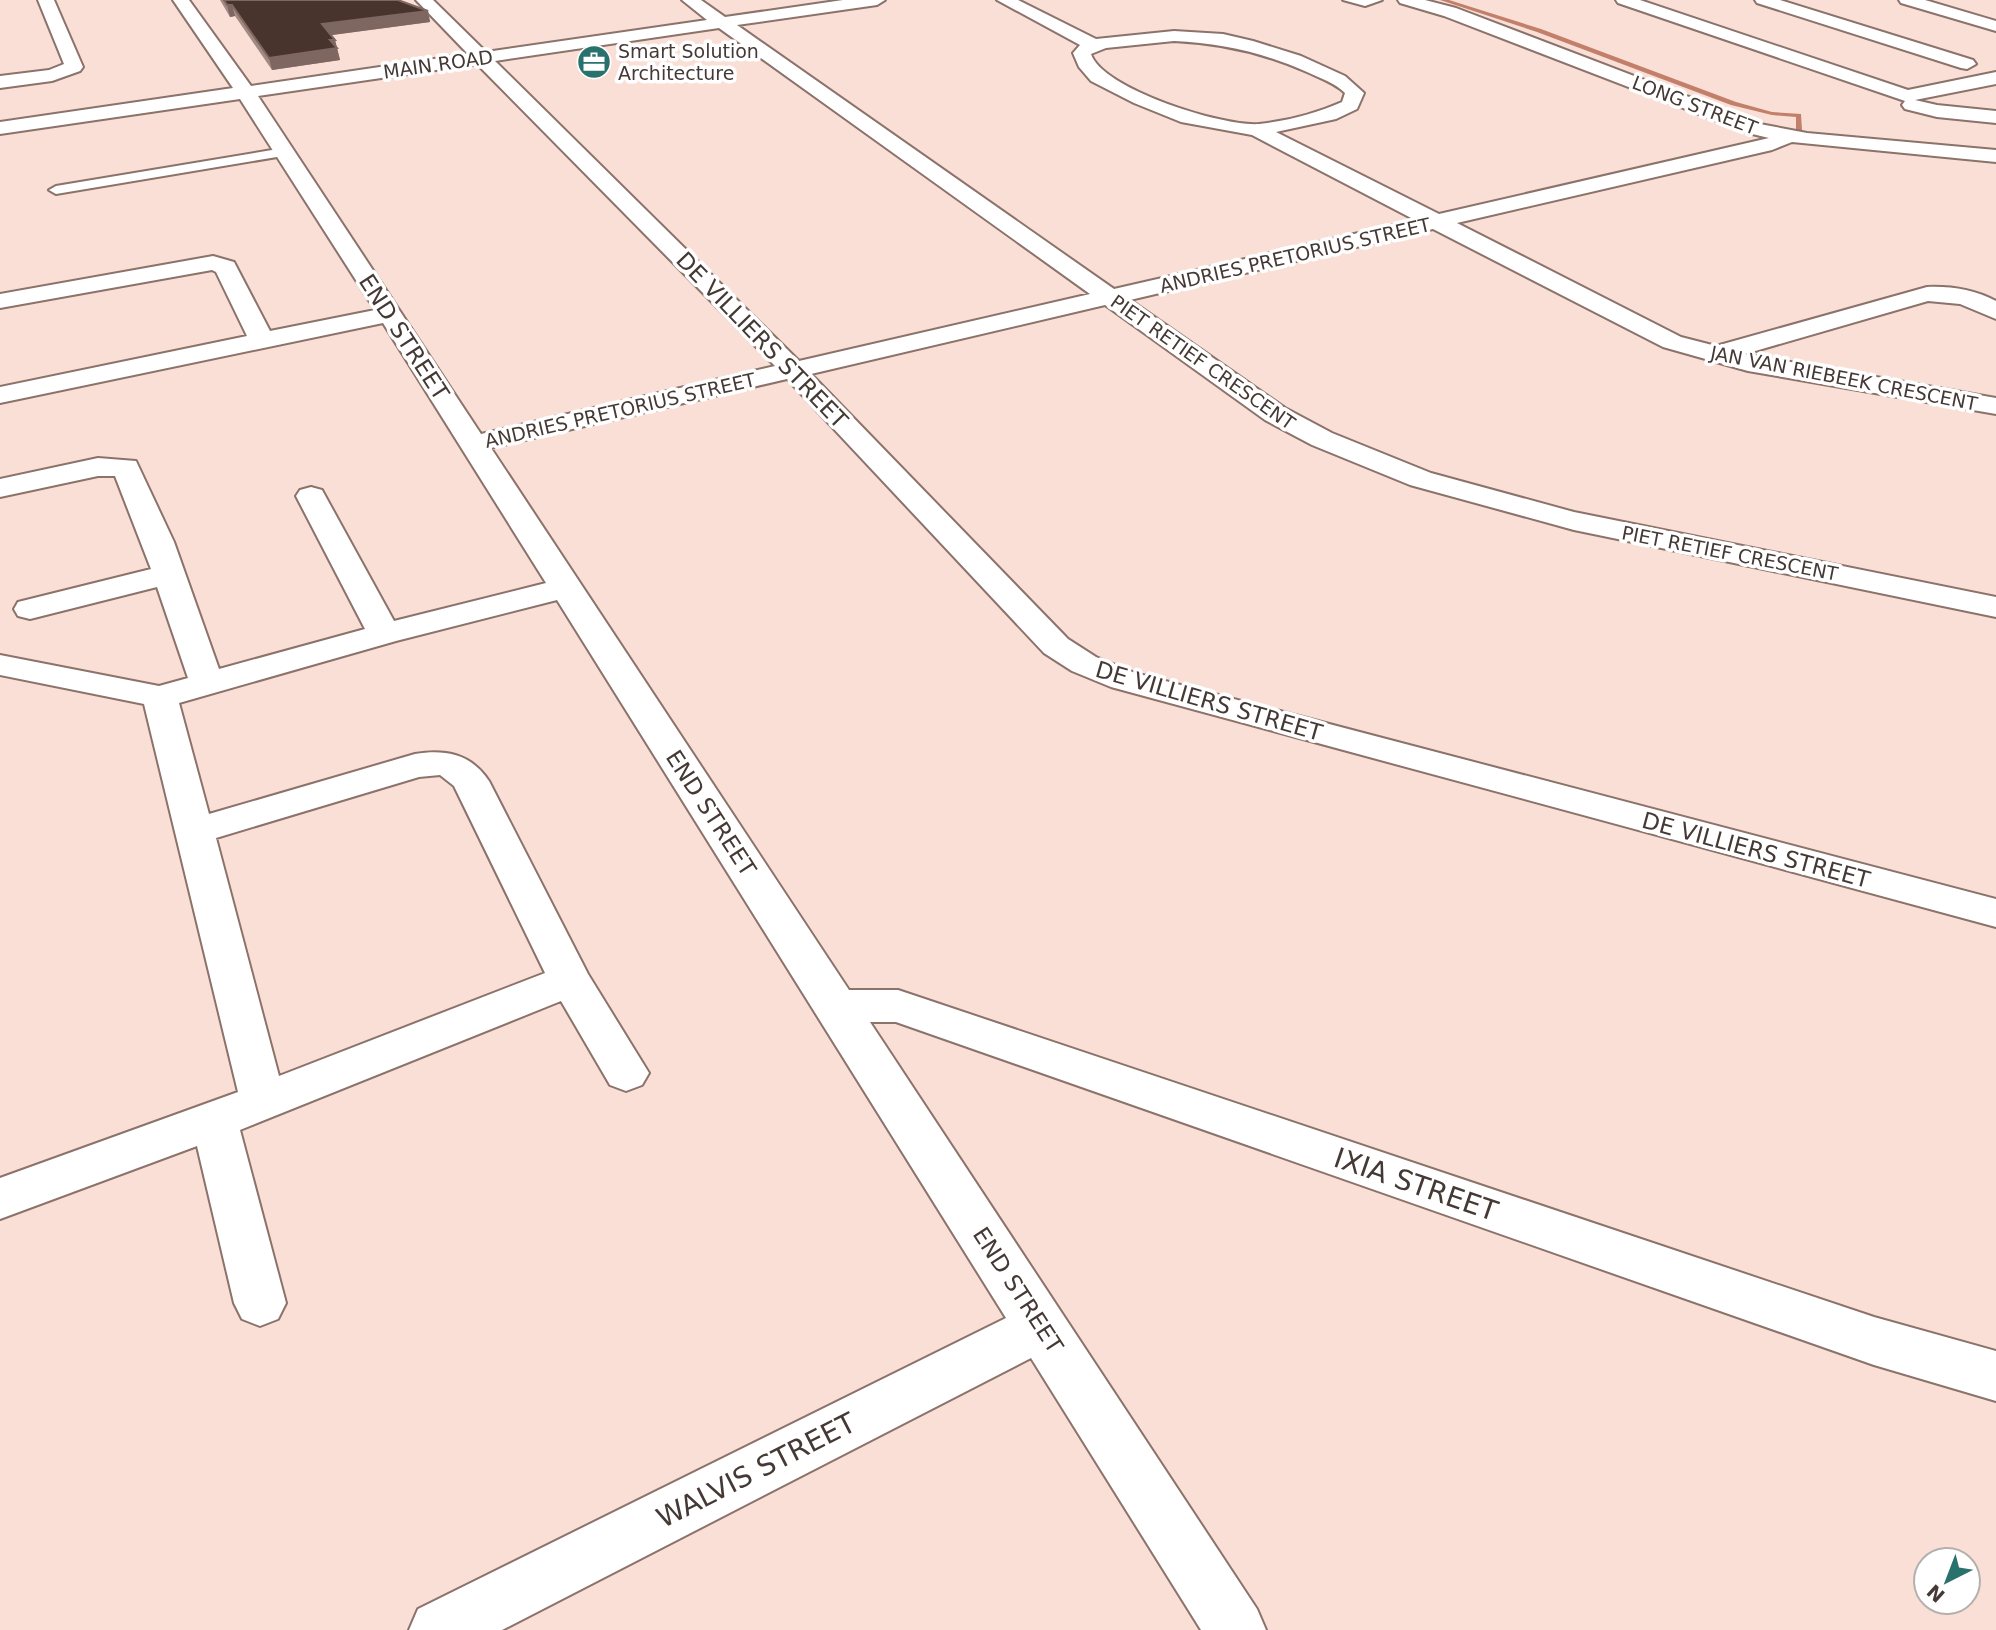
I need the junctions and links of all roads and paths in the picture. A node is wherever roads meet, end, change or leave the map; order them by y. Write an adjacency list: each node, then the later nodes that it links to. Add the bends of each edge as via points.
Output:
1 (46, 0): 19 (street, via 74,67)
2 (181, 0): 20 (street, END STREET)
3 (424, 0): 16 (street, DE VILLIERS STREET)
4 (690, 0): 13 (street, PIET RETIEF CRESCENT)
5 (877, 0): 13 (street, MAIN ROAD)
6 (1005, 0): 15 (street)
7 (1348, 0): 8 (lane)
8 (1377, 0)
9 (1406, 0): 25 (street, LONG STREET, via 1450,12 1742,124)
10 (1623, 0): 21 (street)
11 (1763, 0): 17 (street)
12 (1907, 0): 14 (street)
13 (721, 23): 16 (street, MAIN ROAD); 30 (street, PIET RETIEF CRESCENT)
14 (1996, 26)
15 (1093, 45): 24 (street, JAN VAN RIEBEEK CRESCENT, via 1082,53 1090,71 1161,110 1203,123); 24 (street, via 1162,35 1221,38 1283,54 1346,84 1355,93 1350,105 1338,112)
16 (482, 58): 20 (street, MAIN ROAD); 36 (street, DE VILLIERS STREET)
17 (1966, 64)
18 (1996, 78): 21 (street)
19 (0, 82)
20 (244, 92): 23 (street, MAIN ROAD); 26 (street, END STREET)
21 (1907, 96): 22 (street, via 1910,104 1930,110)
22 (1996, 117)
23 (0, 128)
24 (1257, 130): 29 (street, JAN VAN RIEBEEK CRESCENT)
25 (1788, 136): 27 (street, LONG STREET); 29 (street, ANDRIES PRETORIUS STREET, via 1772,144)
26 (284, 152): 28 (lane); 33 (street, END STREET)
27 (1996, 156)
28 (56, 190)
29 (1434, 222): 30 (street, ANDRIES PRETORIUS STREET); 35 (street, JAN VAN RIEBEEK CRESCENT, via 1654,335)
30 (1109, 298): 36 (street, ANDRIES PRETORIUS STREET); 44 (street, PIET RETIEF CRESCENT, via 1275,414 1338,449 1416,480 1555,518)
31 (0, 301): 34 (street, via 219,264 226,267)
32 (1996, 312): 35 (street, via 1962,297 1917,295)
33 (390, 314): 34 (street); 39 (street, END STREET)
34 (262, 341): 37 (street)
35 (1714, 355): 38 (street, JAN VAN RIEBEEK CRESCENT)
36 (793, 370): 39 (street, ANDRIES PRETORIUS STREET); 51 (street, DE VILLIERS STREET, via 1056,646 1102,673)
37 (0, 395)
38 (1996, 406)
39 (473, 444): 43 (street, END STREET)
40 (0, 488): 42 (street, via 98,467 125,467)
41 (311, 496): 46 (street)
42 (169, 574): 45 (street); 48 (street)
43 (566, 588): 46 (street); 53 (street, END STREET)
44 (1996, 607)
45 (30, 610)
46 (384, 634): 48 (street)
47 (0, 666): 49 (street)
48 (207, 684): 49 (street)
49 (160, 697): 50 (street)
50 (196, 831): 52 (street, via 415,766 435,762 458,767 470,781); 55 (street)
51 (1996, 913)
52 (570, 980): 54 (street); 55 (street)
53 (835, 1006): 59 (street, END STREET); 60 (street, IXIA STREET, via 898,1006 1874,1341)
54 (626, 1073)
55 (263, 1102): 56 (street)
56 (214, 1120): 57 (street); 58 (street)
57 (0, 1199)
58 (260, 1303)
59 (1041, 1327): 61 (street, WALVIS STREET); 62 (street, END STREET)
60 (1996, 1376)
61 (461, 1625)
62 (1236, 1630)

